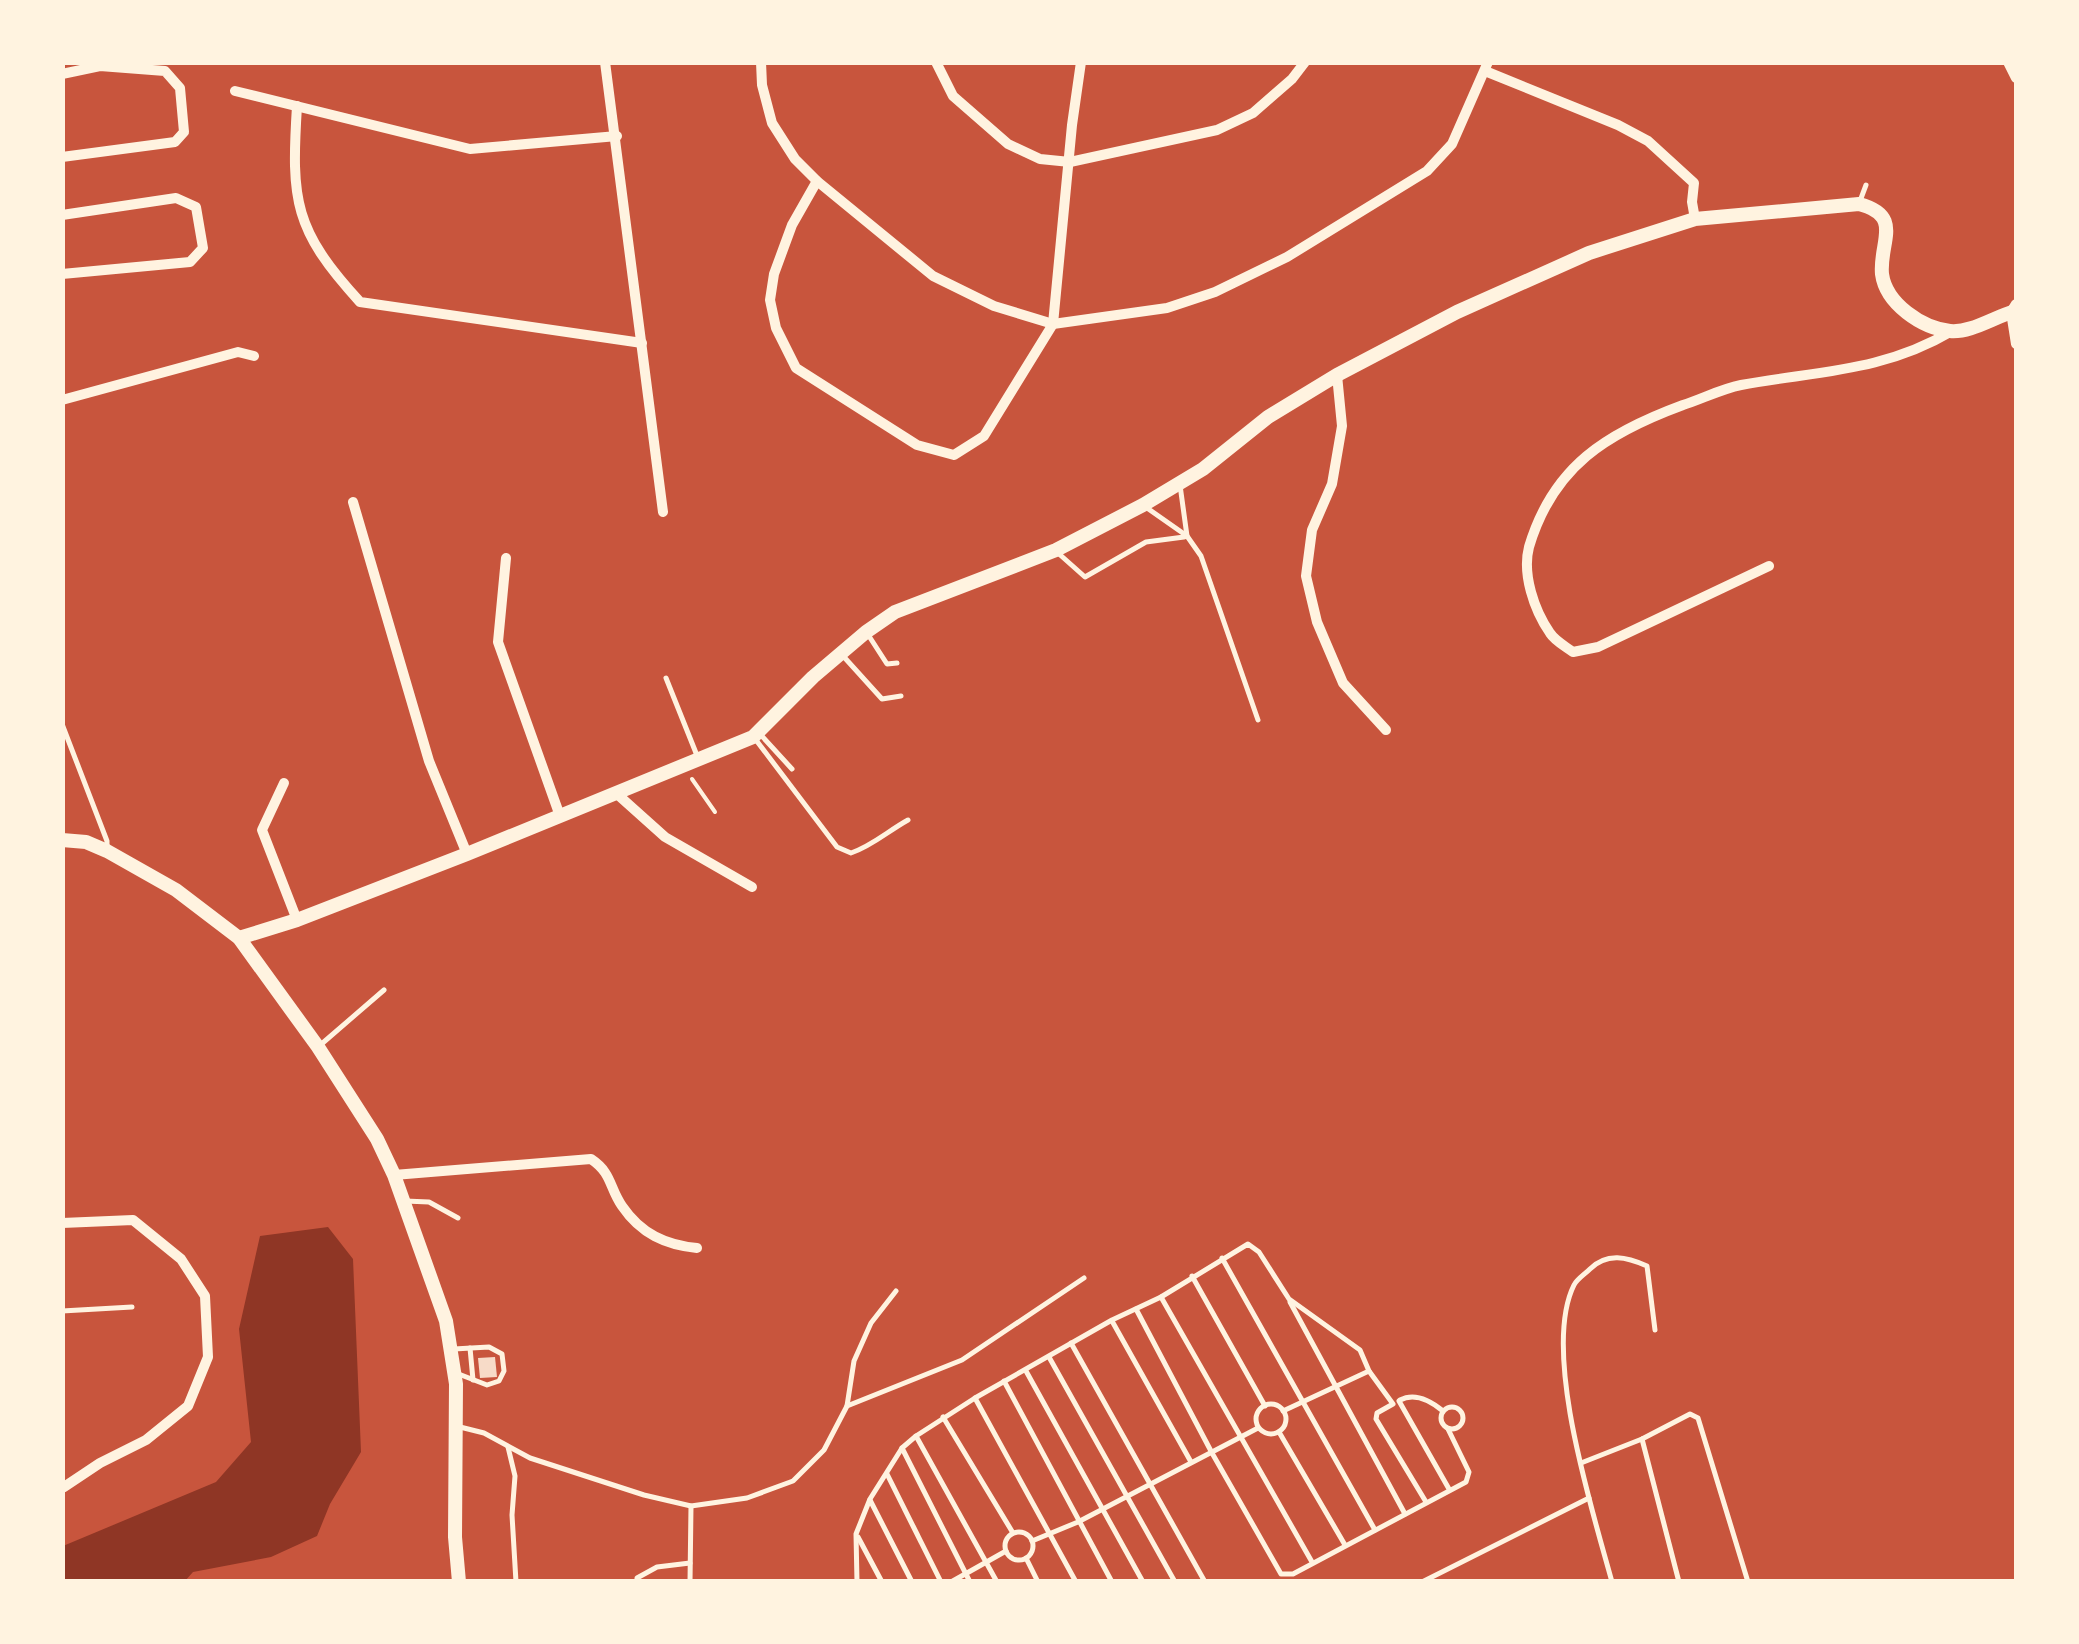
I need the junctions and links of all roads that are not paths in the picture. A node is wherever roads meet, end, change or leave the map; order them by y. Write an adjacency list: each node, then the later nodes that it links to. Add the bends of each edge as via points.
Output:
1 (604, 62): 12 (street)
2 (762, 62): 15 (street, via 772,123)
3 (936, 62): 14 (street, via 953,96 1008,144 1040,159)
4 (1081, 62): 14 (street)
5 (1306, 62): 14 (street, via 1253,112 1217,130)
6 (2008, 62): 9 (street)
7 (1486, 67): 19 (street, via 1648,142 1694,183); 22 (street, via 1452,144 1426,171 1287,258 1167,308)
8 (62, 74): 13 (street, via 100,66 164,71 180,88 184,132 175,142)
9 (2016, 78)
10 (235, 91): 11 (street)
11 (297, 106): 12 (street, via 470,149); 24 (street, via 293,172 304,226 360,302)
12 (616, 136): 24 (street)
13 (62, 157)
14 (1070, 162): 22 (street)
15 (817, 180): 22 (street, via 933,276 994,306); 22 (street, via 774,274 776,328 796,368 901,436 954,455 984,436)
16 (1866, 185): 17 (lane)
17 (1859, 204): 19 (street); 23 (street, via 1883,217 1882,276 1893,296 1912,318)
18 (62, 215): 20 (street, via 186,200 196,207 202,248 190,262)
19 (1695, 219): 27 (street, via 1589,253)
20 (62, 274)
21 (2015, 309): 23 (street); 25 (street)
22 (1052, 324)
23 (1952, 332): 36 (street, via 1877,364 1736,386 1631,425 1568,472 1539,513 1524,565 1551,636 1573,652 1598,647)
24 (642, 344): 32 (street)
25 (2016, 344)
26 (254, 356): 28 (street, via 238,352)
27 (1337, 375): 29 (street); 44 (street, via 1342,426 1306,576 1343,683)
28 (62, 400)
29 (1180, 483): 31 (street); 33 (lane)
30 (353, 502): 54 (street, via 430,760)
31 (1143, 505): 33 (lane); 34 (street)
32 (663, 512)
33 (1187, 536): 34 (lane, via 1146,542 1085,577); 42 (lane)
34 (1056, 550): 37 (street, via 895,612)
35 (506, 558): 50 (street, via 498,642)
36 (1768, 566)
37 (866, 632): 38 (street); 39 (lane, via 887,664)
38 (840, 653): 41 (lane, via 882,699); 45 (street)
39 (897, 664)
40 (666, 678): 46 (lane)
41 (901, 696)
42 (1258, 720)
43 (62, 724): 53 (lane)
44 (1386, 730)
45 (756, 735): 46 (street); 47 (lane); 51 (lane, via 837,847 851,853 870,846)
46 (699, 761): 49 (street)
47 (792, 769)
48 (284, 783): 56 (street, via 262,834)
49 (616, 794): 50 (street); 55 (street, via 664,837)
50 (560, 816): 54 (street)
51 (908, 820)
52 (62, 840): 53 (street)
53 (107, 851): 57 (street, via 176,890)
54 (468, 854): 56 (street)
55 (752, 888)
56 (297, 920): 57 (street)
57 (239, 938): 59 (street)
58 (384, 990): 59 (lane)
59 (318, 1047): 60 (street)
60 (394, 1175): 61 (street); 64 (street, via 591,1159 648,1233 668,1246)
61 (403, 1201): 62 (lane, via 430,1202); 78 (street)
62 (458, 1218)
63 (62, 1223): 108 (street, via 133,1220 181,1258 205,1296 208,1358 188,1406 146,1440)
64 (697, 1248)
65 (1222, 1258): 66 (lane); 70 (lane, via 1248,1244); 88 (lane)
66 (1192, 1276): 69 (lane); 90 (lane)
67 (1084, 1278): 89 (lane, via 962,1360)
68 (896, 1291): 89 (lane, via 871,1323 854,1362)
69 (1160, 1298): 72 (lane); 99 (lane)
70 (1289, 1299): 81 (lane, via 1354,1344); 85 (lane)
71 (132, 1307): 73 (lane)
72 (1136, 1309): 74 (lane); 103 (lane)
73 (62, 1311)
74 (1112, 1320): 76 (lane); 104 (lane)
75 (1655, 1330): 105 (lane, via 1647,1266 1625,1256 1597,1262 1574,1283 1562,1340)
76 (1071, 1343): 79 (lane); 107 (lane)
77 (470, 1348): 78 (lane); 83 (lane); 83 (lane, via 502,1354 504,1370 487,1385)
78 (450, 1349): 82 (street)
79 (1049, 1357): 80 (lane); 110 (lane)
80 (1026, 1371): 84 (lane); 115 (lane)
81 (1369, 1371): 85 (lane); 87 (lane)
82 (454, 1372): 83 (lane); 94 (street)
83 (473, 1380)
84 (1004, 1381): 86 (lane); 117 (lane)
85 (1335, 1388): 88 (lane); 116 (lane)
86 (975, 1398): 93 (lane); 121 (lane)
87 (1396, 1402): 92 (lane, via 1419,1398); 109 (lane); 113 (lane, via 1376,1419)
88 (1304, 1403): 91 (lane); 118 (lane)
89 (847, 1406): 114 (lane, via 824,1450 793,1481 747,1498)
90 (1264, 1406): 91 (lane); 95 (lane)
91 (1283, 1410): 97 (lane)
92 (1444, 1411): 96 (lane, via 1441,1421); 96 (lane, via 1457,1408 1463,1417 1459,1428)
93 (942, 1417): 98 (lane); 119 (lane)
94 (456, 1426): 101 (lane); 130 (street)
95 (1258, 1428): 97 (lane); 99 (lane)
96 (1448, 1429): 109 (lane, via 1468,1472 1466,1482)
97 (1279, 1432): 123 (lane)
98 (916, 1436): 102 (lane); 127 (lane)
99 (1239, 1438): 103 (lane); 126 (lane)
100 (1642, 1439): 105 (lane); 148 (lane); 149 (lane, via 1690,1414 1698,1418)
101 (508, 1446): 114 (lane); 131 (lane, via 515,1476)
102 (902, 1448): 106 (lane); 129 (lane)
103 (1212, 1453): 104 (lane); 126 (lane, via 1281,1574)
104 (1190, 1462): 107 (lane)
105 (1581, 1463): 111 (lane)
106 (886, 1474): 112 (lane); 137 (lane)
107 (1150, 1483): 110 (lane); 145 (lane)
108 (64, 1487)
109 (1450, 1490): 113 (lane)
110 (1127, 1498): 115 (lane); 144 (lane)
111 (1589, 1498): 146 (lane); 147 (lane)
112 (870, 1499): 120 (lane); 136 (lane)
113 (1426, 1502): 116 (lane)
114 (690, 1506): 128 (lane)
115 (1104, 1508): 117 (lane); 143 (lane)
116 (1405, 1514): 118 (lane)
117 (1078, 1522): 121 (lane); 142 (lane)
118 (1376, 1530): 123 (lane)
119 (1014, 1533): 122 (lane, via 1024,1532); 124 (lane)
120 (856, 1534): 134 (lane); 135 (lane)
121 (1049, 1534): 122 (lane); 141 (lane)
122 (1032, 1542): 125 (lane)
123 (1345, 1545): 126 (lane)
124 (1006, 1551): 125 (lane); 127 (lane)
125 (1026, 1558): 140 (lane)
126 (1312, 1562)
127 (987, 1563): 129 (lane); 139 (lane)
128 (690, 1564): 132 (lane, via 656,1567); 133 (lane)
129 (968, 1578): 138 (lane)
130 (459, 1582)
131 (516, 1582)
132 (637, 1582)
133 (690, 1582)
134 (857, 1582)
135 (882, 1582)
136 (912, 1582)
137 (941, 1582)
138 (950, 1582)
139 (997, 1582)
140 (1038, 1582)
141 (1076, 1582)
142 (1112, 1582)
143 (1143, 1582)
144 (1175, 1582)
145 (1205, 1582)
146 (1422, 1582)
147 (1612, 1582)
148 (1678, 1582)
149 (1748, 1582)

